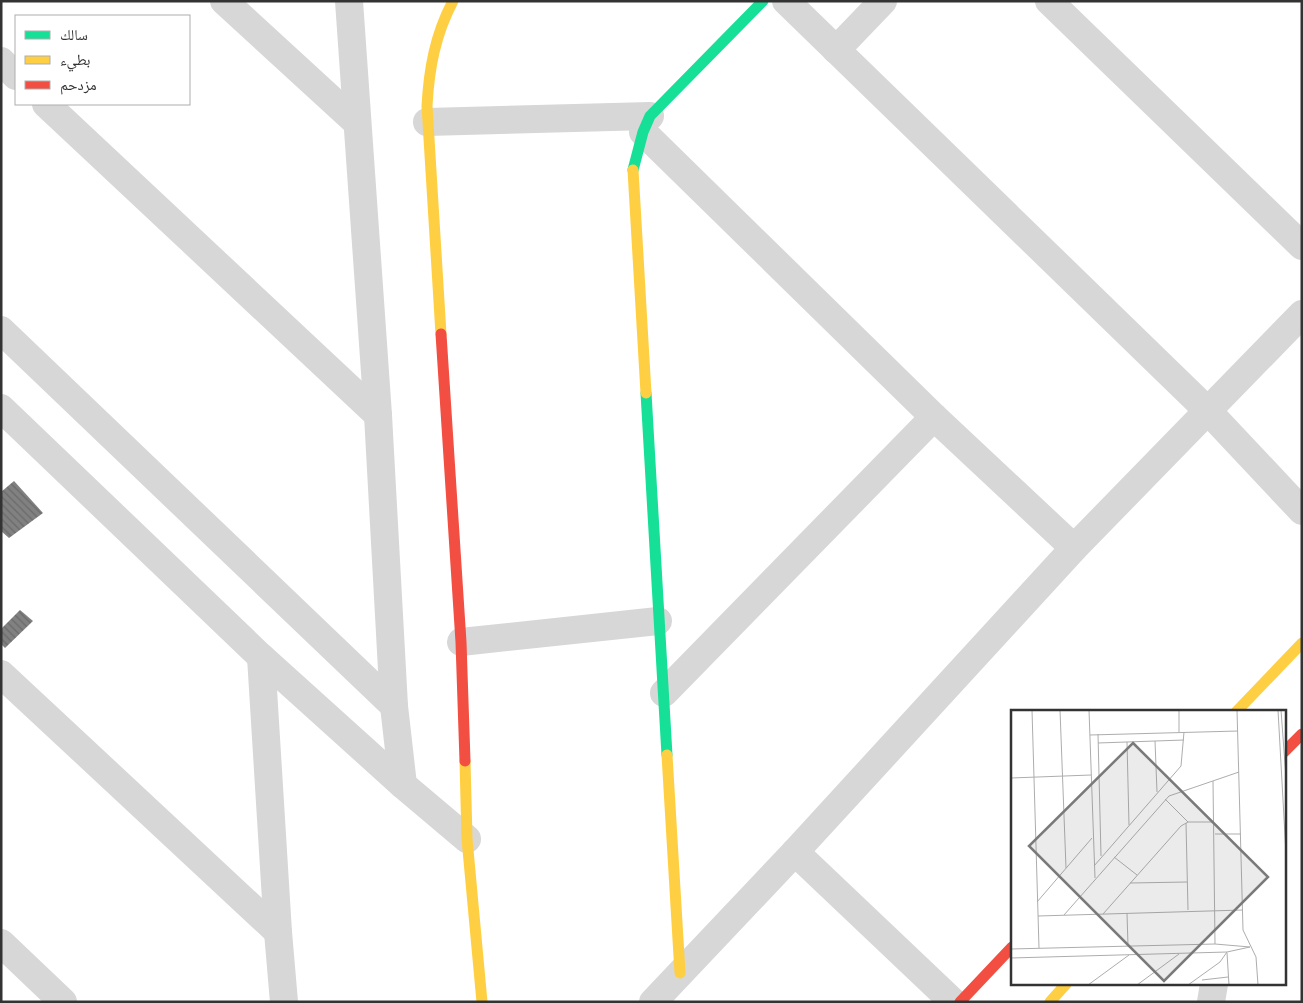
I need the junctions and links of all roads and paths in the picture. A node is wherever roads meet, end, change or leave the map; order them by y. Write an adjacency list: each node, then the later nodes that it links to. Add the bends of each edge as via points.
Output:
1 (224, 1): 12 (street)
2 (349, 1): 12 (street)
3 (453, 1): 13 (street, via 440,28 430,65)
4 (763, 1): 14 (street)
5 (786, 1): 8 (street)
6 (883, 1): 8 (street)
7 (1049, 1): 15 (street)
8 (836, 50): 19 (street)
9 (1, 62): 10 (street)
10 (15, 75)
11 (47, 105): 20 (street)
12 (356, 122): 20 (street)
13 (427, 122): 14 (street); 25 (street)
14 (647, 124): 21 (street); 24 (street, via 633,168)
15 (1302, 246)
16 (1302, 314): 19 (street)
17 (1, 330): 30 (street)
18 (1, 408): 27 (street)
19 (1207, 410): 22 (street); 23 (street)
20 (378, 415): 30 (street)
21 (934, 417): 23 (street); 29 (street)
22 (1302, 511)
23 (1074, 548): 36 (street)
24 (658, 621): 25 (street); 29 (street)
25 (461, 642): 35 (street)
26 (1302, 643): 31 (street)
27 (261, 657): 34 (street); 37 (street)
28 (1, 674): 37 (street)
29 (664, 693): 40 (street)
30 (394, 706): 34 (street)
31 (1238, 710)
32 (1302, 734): 33 (street)
33 (1286, 750)
34 (403, 785): 35 (street)
35 (467, 839): 45 (street)
36 (795, 852): 40 (street); 47 (street)
37 (278, 932): 44 (street)
38 (1, 943): 43 (street)
39 (1011, 948): 48 (street)
40 (680, 973): 46 (street)
41 (1064, 986): 49 (street)
42 (1214, 986): 50 (street)
43 (63, 1002)
44 (284, 1002)
45 (482, 1002)
46 (653, 1002)
47 (953, 1002)
48 (960, 1002)
49 (1050, 1002)
50 (1212, 1002)

